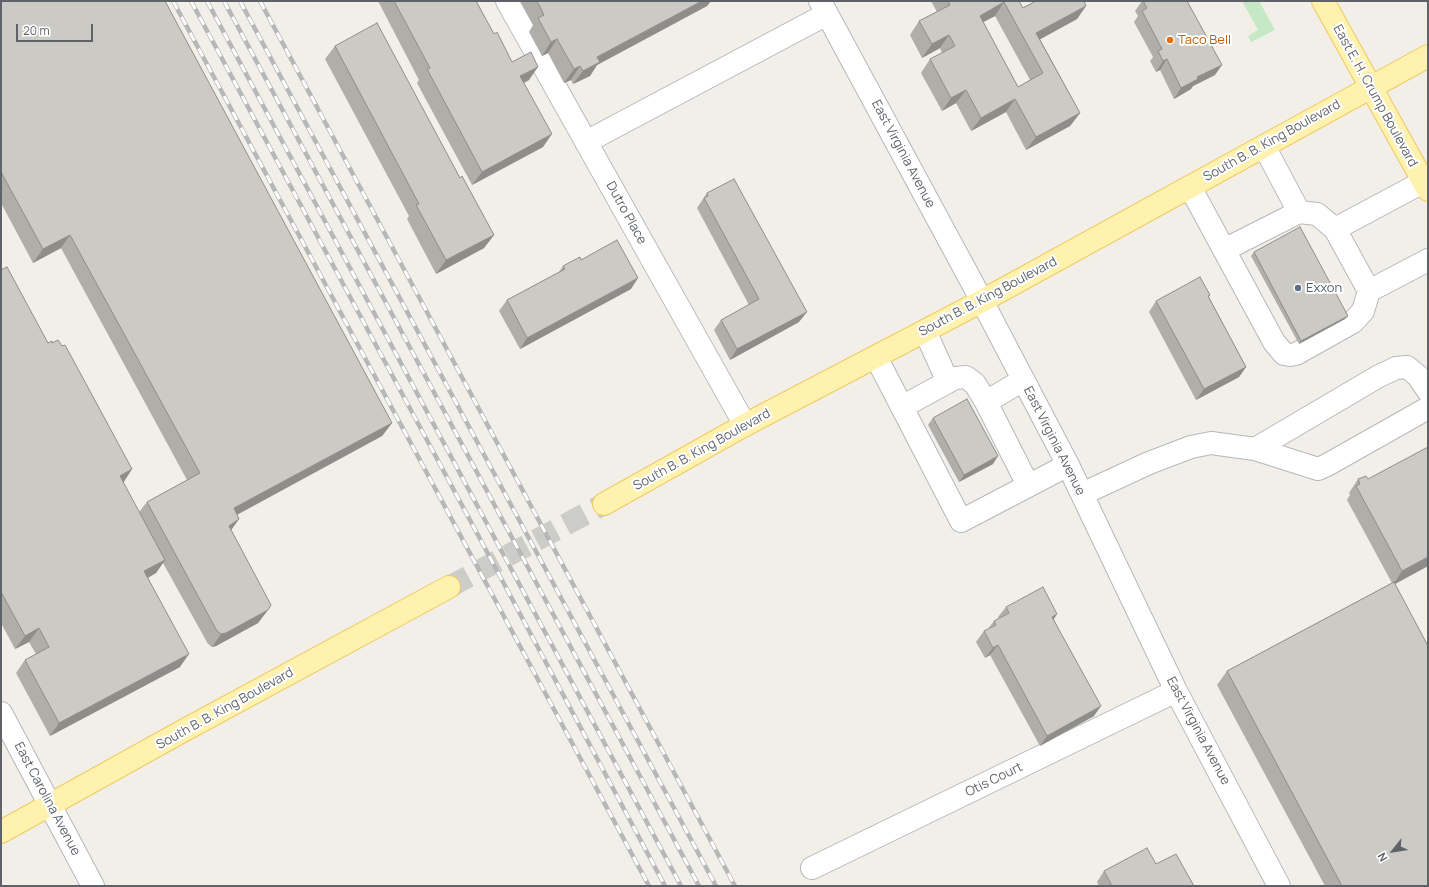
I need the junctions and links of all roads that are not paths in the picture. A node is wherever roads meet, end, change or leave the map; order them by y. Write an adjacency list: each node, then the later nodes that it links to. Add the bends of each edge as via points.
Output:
1 (507, 1): 6 (street, Dutro Place)
2 (1323, 1): 5 (main road, East E. H. Crump Boulevard)
3 (823, 7): 6 (street); 15 (street, East Virginia Avenue)
4 (1428, 56): 5 (main road, South B. B. King Boulevard)
5 (1370, 87): 7 (main road, South B. B. King Boulevard); 8 (main road, East E. H. Crump Boulevard)
6 (586, 142): 24 (street, Dutro Place)
7 (1264, 146): 9 (main road, South B. B. King Boulevard); 10 (street)
8 (1426, 186): 11 (street)
9 (1190, 187): 12 (street); 15 (main road, South B. B. King Boulevard)
10 (1299, 212): 11 (street, via 1317,214); 12 (street)
11 (1335, 229): 14 (street)
12 (1224, 250): 14 (street, via 1274,342 1284,354 1296,354 1353,322 1363,311)
13 (1428, 260): 14 (street)
14 (1369, 291)
15 (982, 301): 16 (main road, South B. B. King Boulevard); 18 (street, East Virginia Avenue)
16 (925, 331): 17 (main road, South B. B. King Boulevard); 19 (street)
17 (876, 357): 22 (street); 24 (main road, South B. B. King Boulevard)
18 (1023, 380): 21 (street); 26 (street, East Virginia Avenue)
19 (948, 382): 21 (street, via 966,376); 22 (street)
20 (1428, 391): 25 (street, via 1418,376 1407,367 1396,368)
21 (986, 402): 27 (street)
22 (902, 407): 27 (street, via 961,521)
23 (1428, 408): 25 (street, via 1318,469)
24 (745, 425): 29 (main road, South B. B. King Boulevard)
25 (1255, 449): 28 (street, via 1211,443 1191,447)
26 (1068, 465): 27 (street); 28 (street, East Virginia Avenue)
27 (1028, 485)
28 (1082, 494): 31 (street, East Virginia Avenue)
29 (604, 504)
30 (449, 586): 33 (main road, South B. B. King Boulevard)
31 (1176, 691): 35 (street, Otis Court); 37 (street, East Virginia Avenue)
32 (1, 713): 33 (street, East Carolina Avenue)
33 (51, 806): 34 (main road, South B. B. King Boulevard); 36 (street, East Carolina Avenue)
34 (1, 832)
35 (812, 868)
36 (93, 886)
37 (1279, 886)

